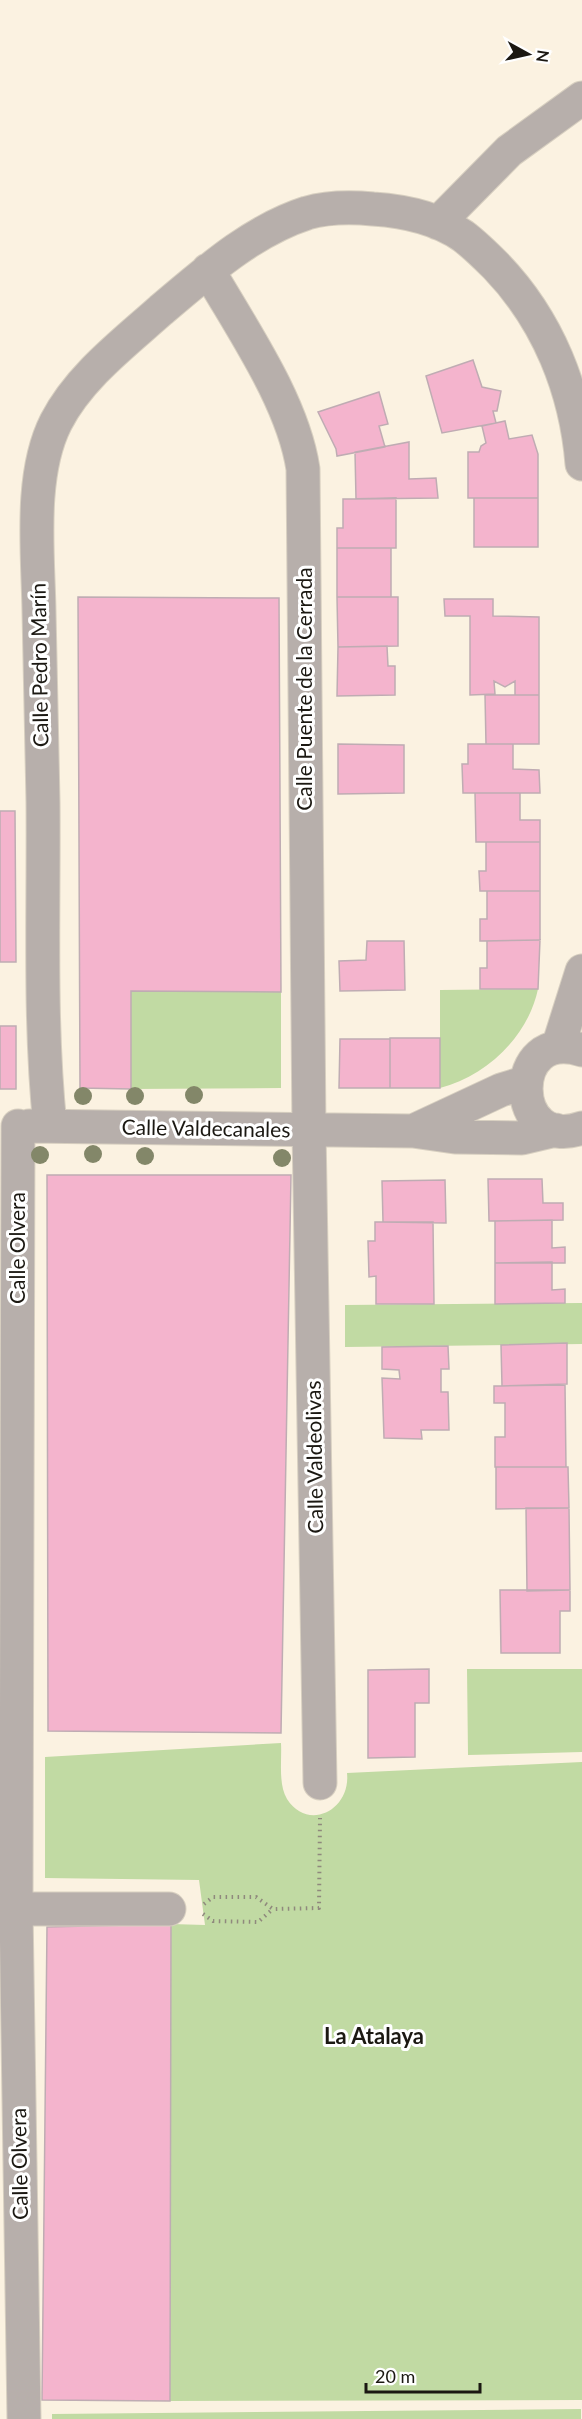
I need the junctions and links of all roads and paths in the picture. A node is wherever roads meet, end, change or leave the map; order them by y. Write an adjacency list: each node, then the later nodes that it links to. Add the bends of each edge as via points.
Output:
1 (582, 98): 2 (street, via 509,151)
2 (438, 224): 3 (street, Calle Pedro Marín, via 412,214 383,210 352,207 318,211 252,239); 4 (street, Calle Pedro Marín, via 463,236 482,252 536,315 569,390)
3 (208, 270): 8 (street, Calle Pedro Marín, via 122,344 81,386 56,422 42,467 37,516 44,1064); 10 (street, Calle Puente de la Cerrada, via 270,379 300,445 303,470)
4 (582, 464)
5 (582, 971): 6 (street)
6 (570, 1049): 7 (street, via 546,1052 536,1059)
7 (525, 1083): 11 (street, Calle Valdecanales, via 501,1090); 12 (street, via 532,1113 546,1126)
8 (50, 1126): 9 (street, Calle Valdecanales); 10 (street, Calle Valdecanales)
9 (9, 1127): 16 (street, Calle Olvera)
10 (309, 1130): 11 (street, Calle Valdecanales); 13 (street, Calle Valdeolivas)
11 (413, 1131): 12 (street, Calle Valdecanales, via 455,1137 522,1138)
12 (573, 1133)
13 (320, 1783): 15 (path, via 320,1908)
14 (213, 1897): 15 (path, via 256,1897)
15 (273, 1908): 18 (path, via 258,1922)
16 (16, 1909): 17 (street); 19 (street, Calle Olvera)
17 (170, 1909)
18 (213, 1921)
19 (24, 2419)

